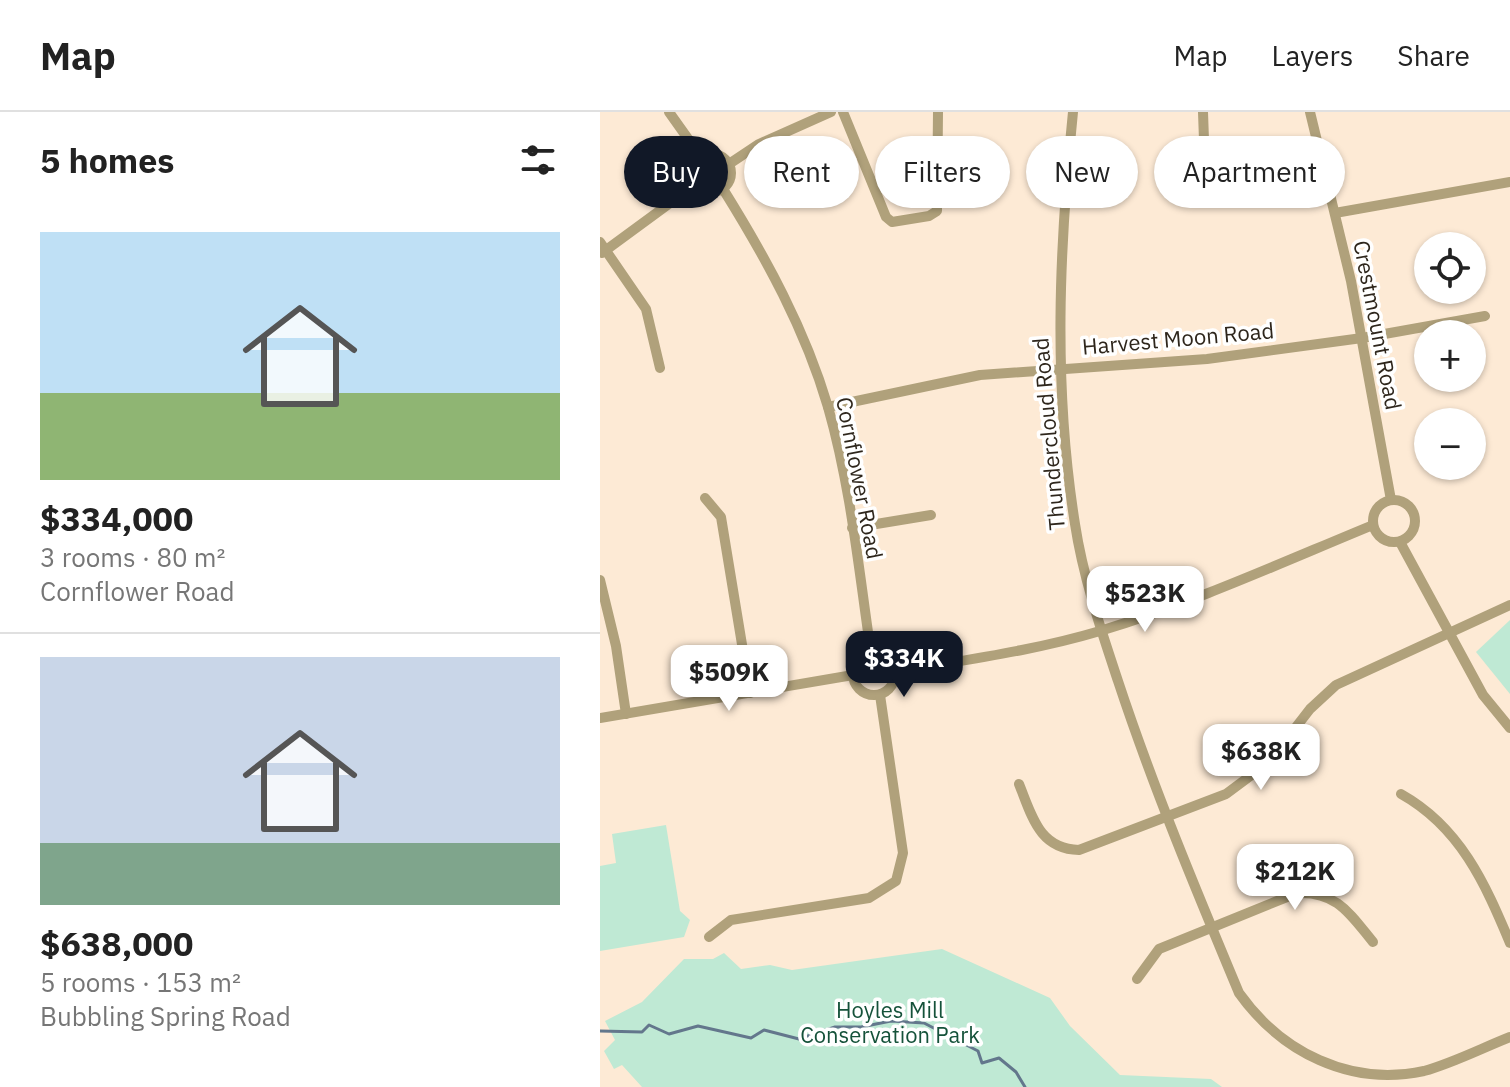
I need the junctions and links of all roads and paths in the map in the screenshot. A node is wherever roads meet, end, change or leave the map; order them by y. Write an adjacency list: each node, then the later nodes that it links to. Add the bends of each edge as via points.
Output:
1 (669, 112): 8 (street)
2 (831, 112): 10 (street, via 759,144)
3 (843, 112): 4 (street, via 892,222 937,211)
4 (938, 112)
5 (1073, 112): 20 (street, Thundercloud Road, via 1059,272)
6 (1203, 112): 9 (street)
7 (1310, 112): 15 (street, Crestmount Road)
8 (686, 136)
9 (1204, 136)
10 (729, 164): 11 (street)
11 (728, 180)
12 (1510, 182): 15 (street)
13 (728, 198): 21 (street, Cornflower Road, via 784,295)
14 (661, 208): 16 (street)
15 (1335, 213): 18 (street, Crestmount Road)
16 (602, 249): 19 (street, via 646,309)
17 (1485, 316): 18 (street, Harvest Moon Road)
18 (1362, 338): 20 (street, Harvest Moon Road, via 1207,359); 23 (street, Crestmount Road)
19 (660, 368)
20 (1060, 368): 21 (street, Harvest Moon Road, via 980,375); 30 (street, Thundercloud Road, via 1075,525)
21 (828, 407): 26 (street, Cornflower Road)
22 (705, 498): 35 (street, via 721,517)
23 (1391, 500): 25 (street, via 1374,513); 27 (street, via 1413,510 1416,523)
24 (931, 515): 26 (street)
25 (1373, 525): 27 (street, via 1388,542); 30 (street, via 1174,607)
26 (852, 528): 32 (street, Cornflower Road)
27 (1400, 542): 31 (street)
28 (600, 580): 37 (street)
29 (1510, 605): 31 (street)
30 (1101, 631): 33 (street); 42 (street, Thundercloud Road)
31 (1449, 636): 39 (street, via 1483,695); 42 (street, via 1336,685 1250,779)
32 (871, 653): 33 (street, via 882,654); 34 (street, via 858,660)
33 (896, 672): 36 (street, via 892,686)
34 (853, 675): 35 (street); 36 (street, via 861,692)
35 (750, 693): 37 (street)
36 (880, 695): 44 (street, via 903,853 896,881 869,898 731,920)
37 (626, 714): 38 (street)
38 (600, 718)
39 (1510, 728)
40 (1019, 784): 42 (street, via 1036,827 1046,841 1064,850 1079,850)
41 (1401, 794): 46 (street, via 1423,806 1471,859)
42 (1167, 817): 43 (street, Thundercloud Road)
43 (1211, 928): 45 (street, via 1297,893 1317,892 1335,900); 47 (street, via 1159,949); 48 (street, Thundercloud Road, via 1239,993 1258,1019 1315,1062 1357,1073 1403,1075)
44 (709, 937)
45 (1373, 942)
46 (1510, 943)
47 (1137, 979)
48 (1510, 1037)

